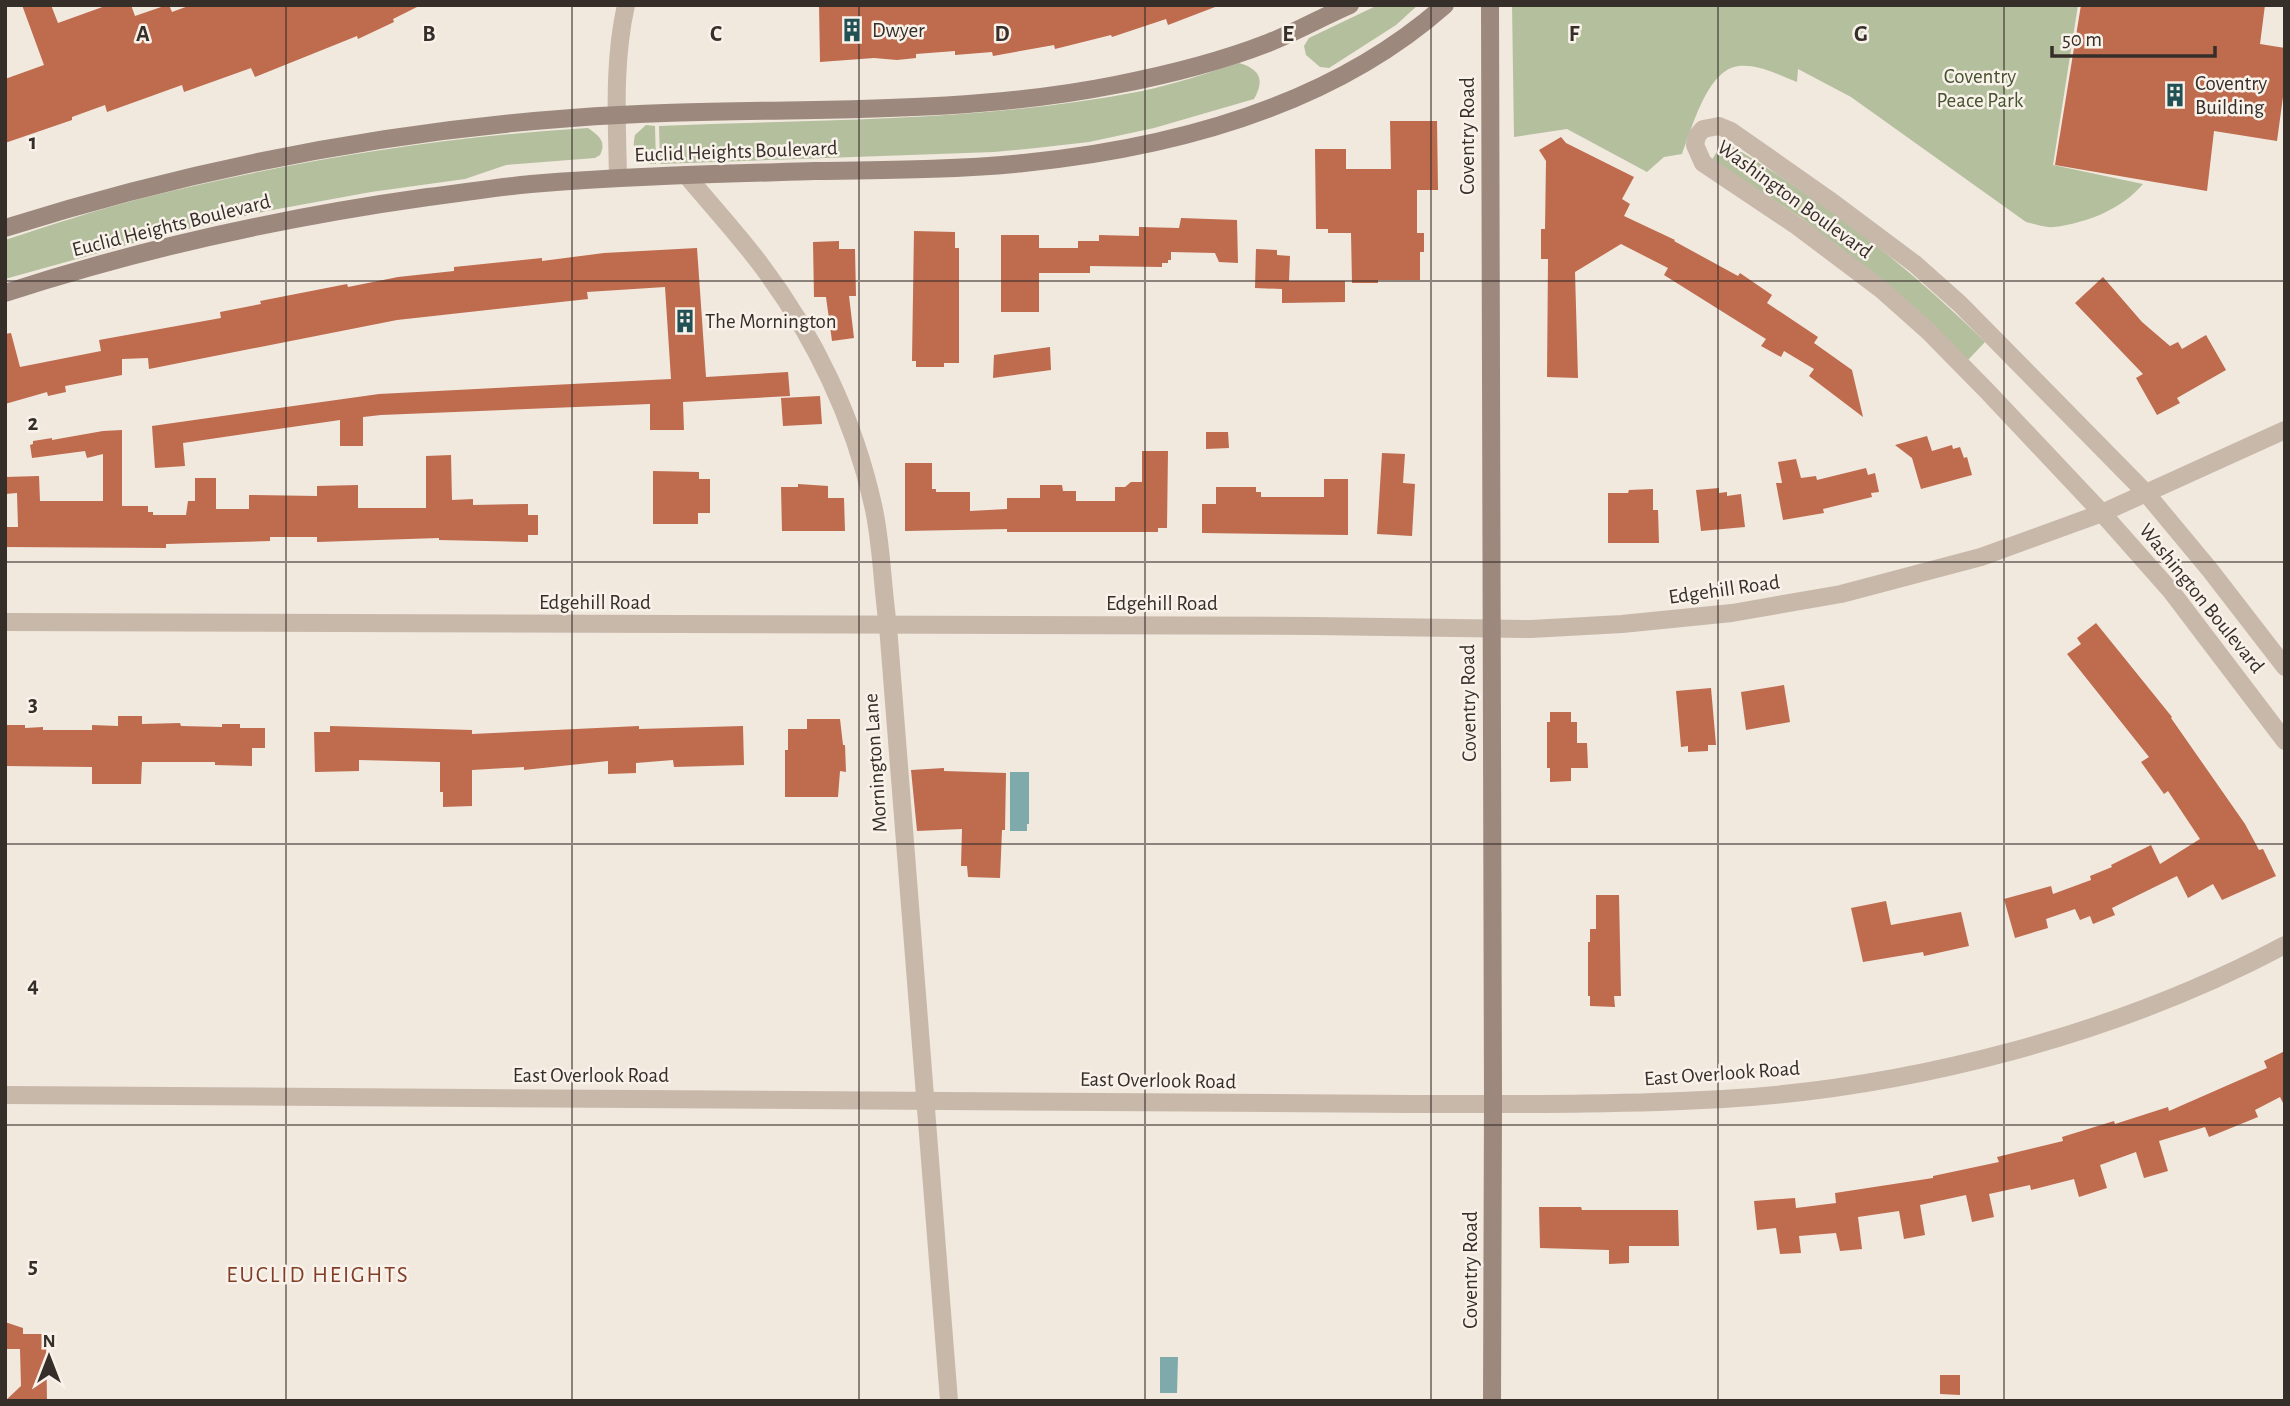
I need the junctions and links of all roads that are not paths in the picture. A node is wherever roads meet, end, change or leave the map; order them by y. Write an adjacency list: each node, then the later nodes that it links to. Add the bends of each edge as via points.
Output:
1 (626, 5): 5 (street, via 618,37)
2 (1350, 5): 5 (main road, Euclid Heights Boulevard, via 1270,42 1222,58 1056,95 942,105)
3 (1445, 5): 6 (main road, Euclid Heights Boulevard, via 1422,26 1346,73 1293,99 1185,134 1101,152 1001,165)
4 (1490, 5): 15 (main road, Coventry Road)
5 (617, 115): 7 (street); 8 (main road, Euclid Heights Boulevard, via 436,131 323,149 102,198)
6 (686, 175): 7 (main road, Euclid Heights Boulevard); 14 (street, Mornington Lane, via 762,265 799,320 835,391 874,508)
7 (618, 178): 9 (main road, Euclid Heights Boulevard, via 527,184 357,207 152,250)
8 (5, 228)
9 (5, 293)
10 (2285, 430): 11 (street, Edgehill Road)
11 (2146, 493): 12 (street, Edgehill Road); 12 (street, Washington Boulevard, via 2003,345 1915,264 1731,131 1719,126 1703,129 1695,145 1703,163 1882,290 1970,374); 16 (street, Washington Boulevard)
12 (2102, 513): 15 (street, Edgehill Road, via 1981,557 1841,594 1732,613 1609,625); 17 (street, Washington Boulevard, via 2171,591)
13 (5, 622): 14 (street, Edgehill Road)
14 (888, 626): 15 (street, Edgehill Road); 20 (street, Mornington Lane)
15 (1490, 629): 21 (main road, Coventry Road)
16 (2285, 667)
17 (2285, 741)
18 (2285, 945): 21 (street, East Overlook Road, via 2168,999 2105,1021 1964,1062 1880,1080 1725,1099)
19 (5, 1094): 20 (street, East Overlook Road)
20 (924, 1100): 21 (street, East Overlook Road); 22 (street, Mornington Lane)
21 (1493, 1104): 23 (main road, Coventry Road)
22 (949, 1401)
23 (1492, 1401)

